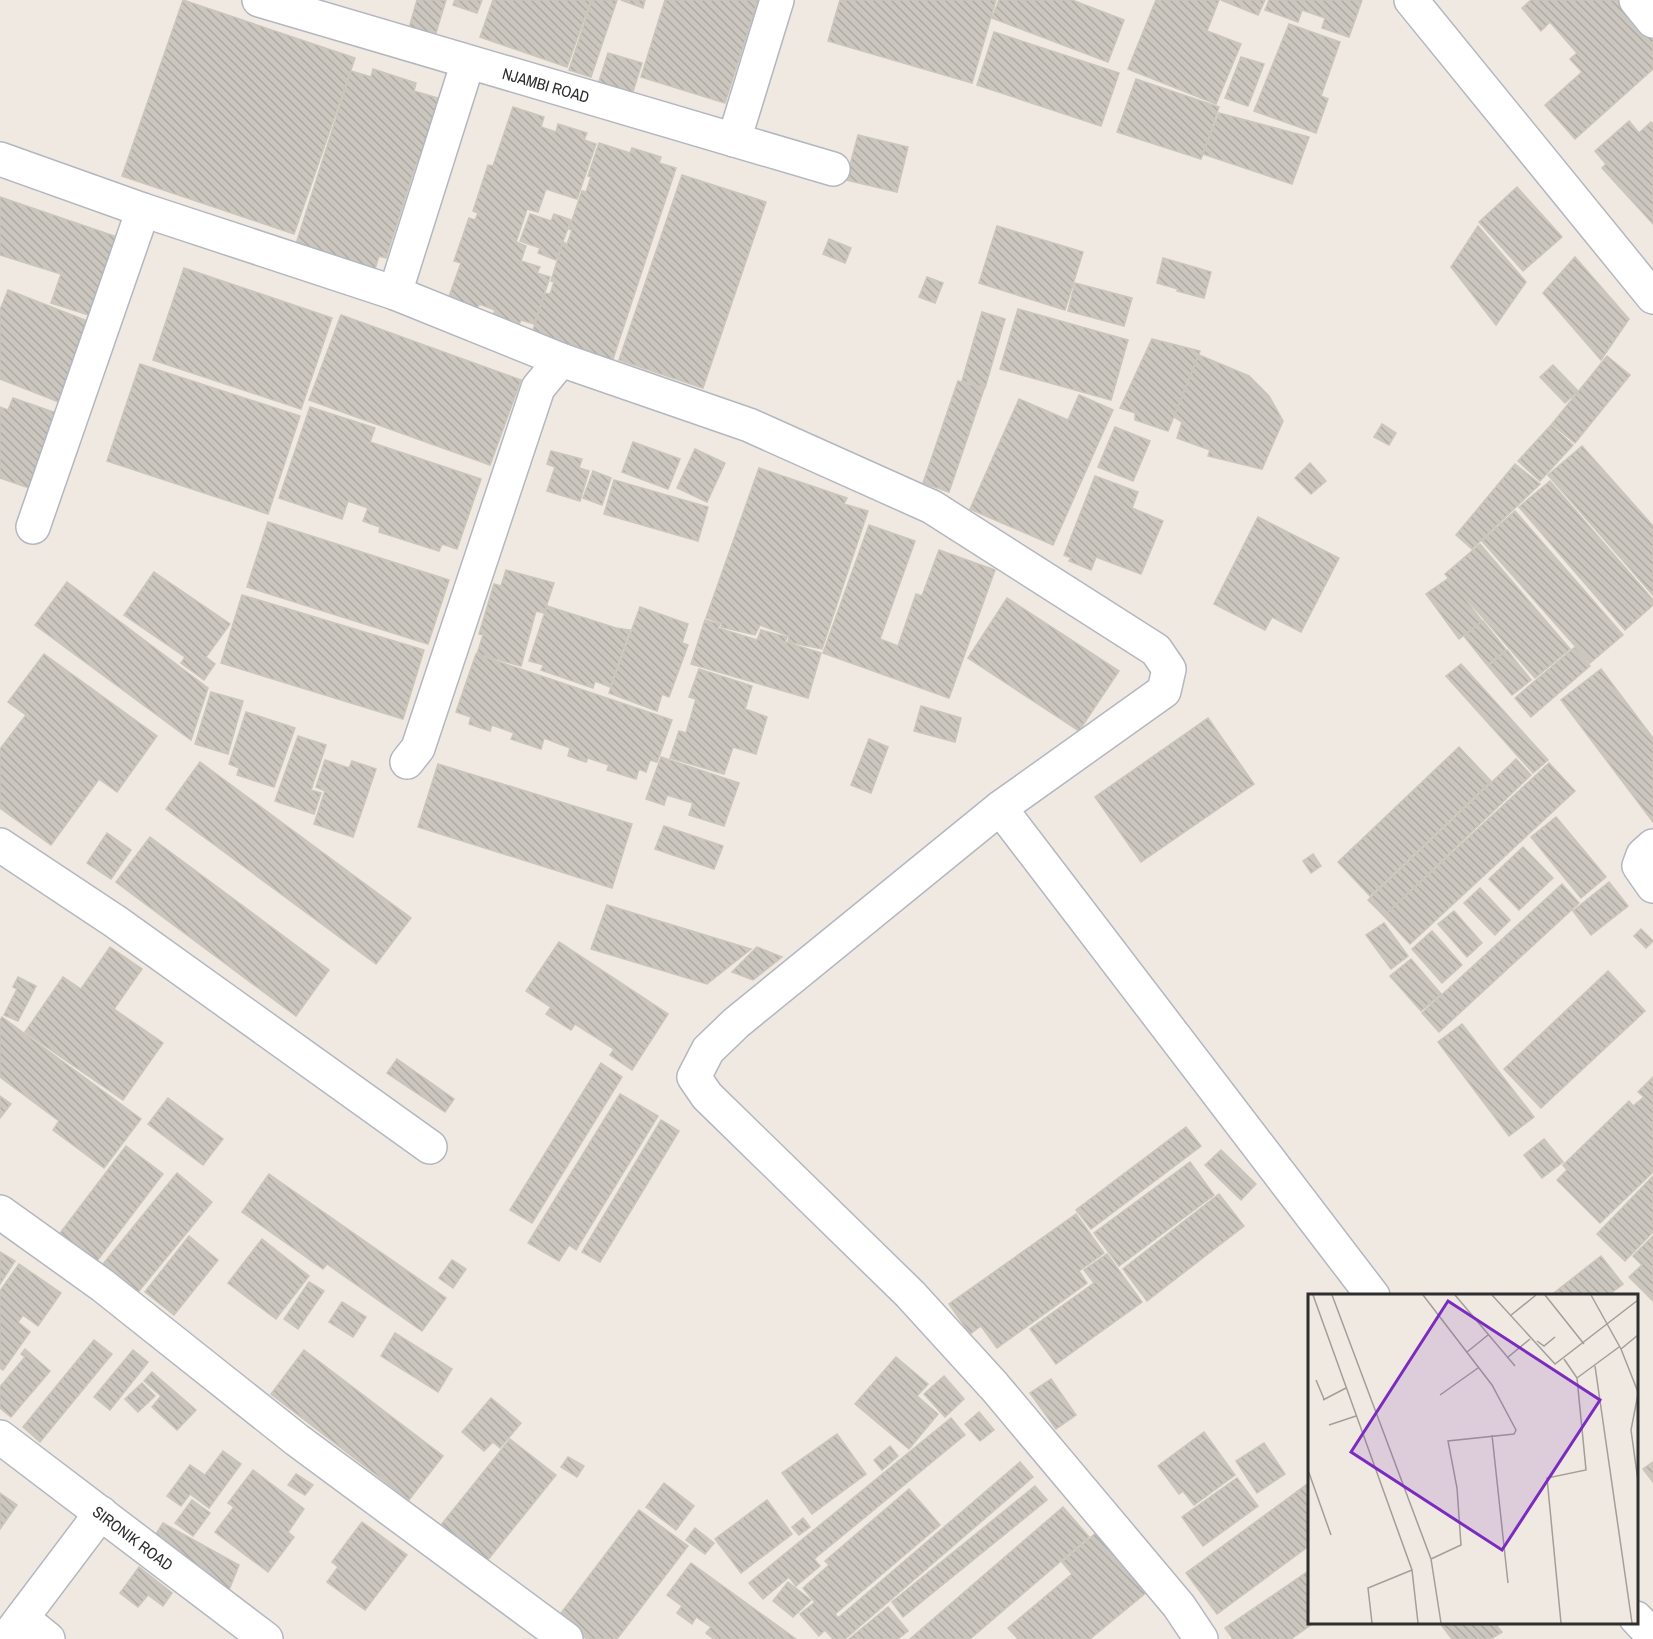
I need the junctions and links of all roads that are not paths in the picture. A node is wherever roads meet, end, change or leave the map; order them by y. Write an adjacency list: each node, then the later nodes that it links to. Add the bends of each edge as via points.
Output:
1 (259, 0): 6 (street, NJAMBI ROAD)
2 (777, 0): 7 (street)
3 (1411, 0): 12 (street)
4 (1636, 0): 5 (street)
5 (1653, 21)
6 (468, 62): 7 (street, NJAMBI ROAD); 11 (street)
7 (734, 140): 9 (street, NJAMBI ROAD)
8 (0, 159): 10 (street)
9 (833, 169)
10 (143, 210): 11 (street); 14 (street)
11 (395, 293): 13 (street)
12 (1653, 297)
13 (561, 360): 15 (street, via 538,388 418,748); 16 (street, via 748,425 932,507 1156,650 1169,669 1164,692)
14 (33, 527)
15 (407, 762)
16 (1000, 808): 22 (street); 31 (street, via 736,1023 708,1050 694,1077 707,1096 910,1293 994,1386 1179,1606)
17 (0, 845): 20 (street, via 116,922)
18 (1653, 846): 19 (street, via 1643,855 1639,866)
19 (1653, 886)
20 (430, 1147)
21 (0, 1212): 30 (street, via 102,1285 297,1440)
22 (1371, 1294)
23 (0, 1437): 24 (street, SIRONIK ROAD)
24 (101, 1513): 26 (street); 29 (street, SIRONIK ROAD)
25 (1638, 1620): 27 (street)
26 (14, 1628): 28 (street)
27 (1653, 1636)
28 (48, 1639)
29 (266, 1639)
30 (566, 1639)
31 (1201, 1639)

